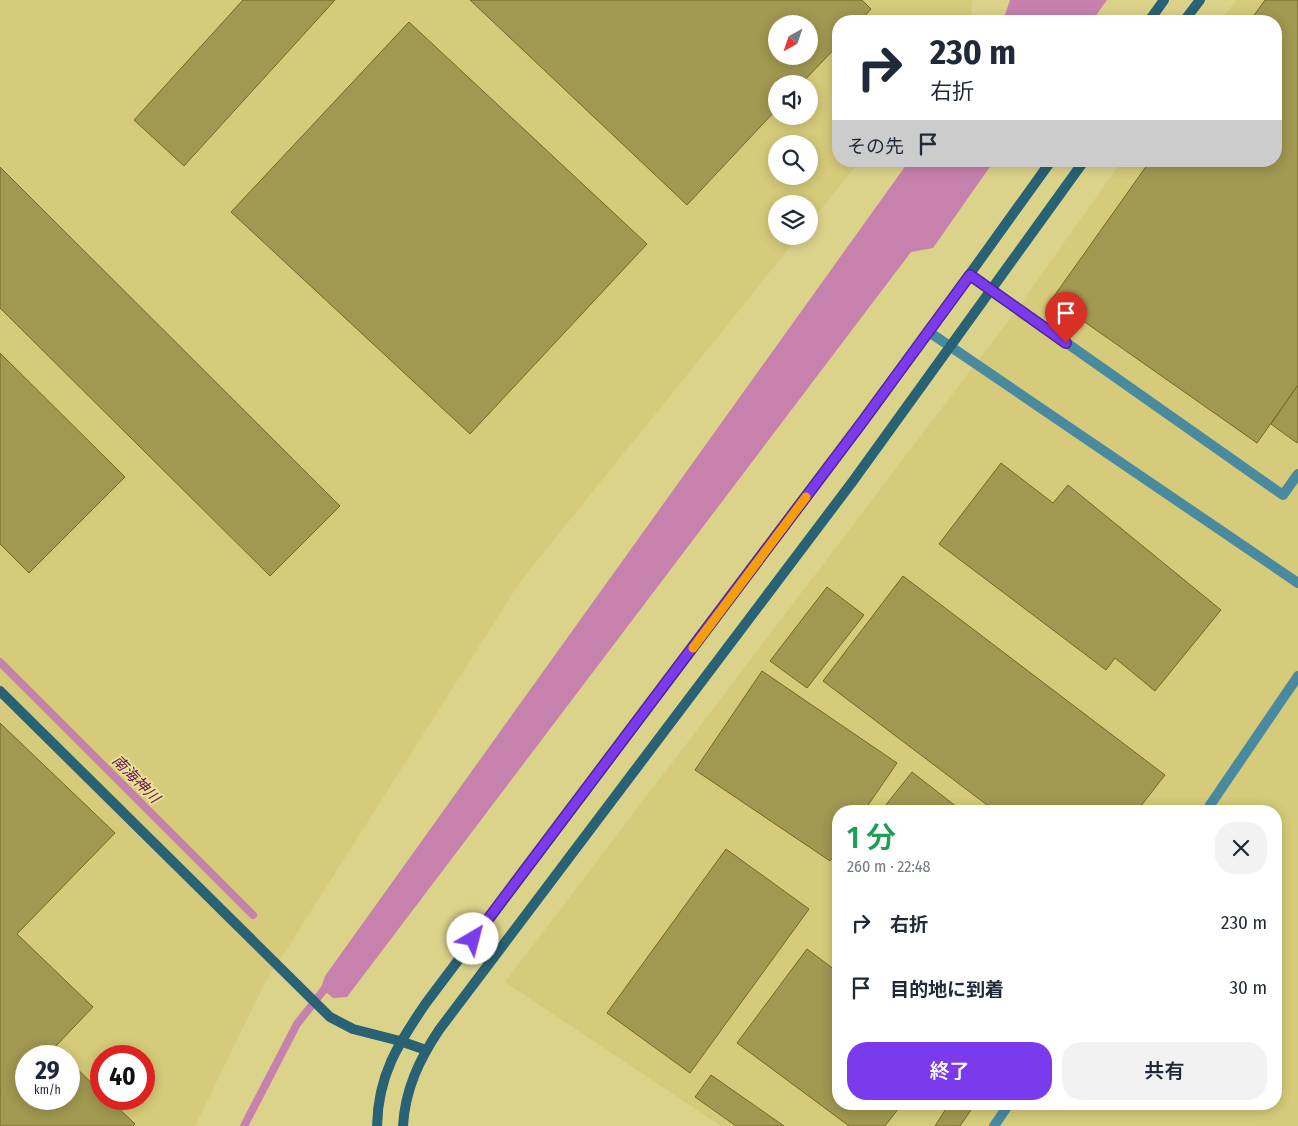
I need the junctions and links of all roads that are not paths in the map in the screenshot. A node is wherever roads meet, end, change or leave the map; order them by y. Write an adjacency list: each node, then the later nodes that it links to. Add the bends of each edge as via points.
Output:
1 (1164, 0): 3 (street)
2 (1200, 0): 4 (street)
3 (1153, 15)
4 (1189, 15)
5 (1047, 167): 7 (street)
6 (1080, 167): 8 (street)
7 (970, 275): 8 (lane); 9 (street)
8 (992, 291): 10 (street); 11 (lane, via 1283,495)
9 (929, 332): 10 (lane); 16 (street)
10 (952, 347): 12 (lane); 17 (street)
11 (1298, 474)
12 (1298, 583)
13 (1298, 676): 15 (lane)
14 (0, 691): 16 (street, via 330,1017 353,1029)
15 (1210, 805)
16 (400, 1041): 17 (street); 19 (street, via 382,1086)
17 (426, 1050): 20 (street, via 411,1081)
18 (1005, 1110): 21 (lane)
19 (377, 1126)
20 (403, 1126)
21 (994, 1126)

